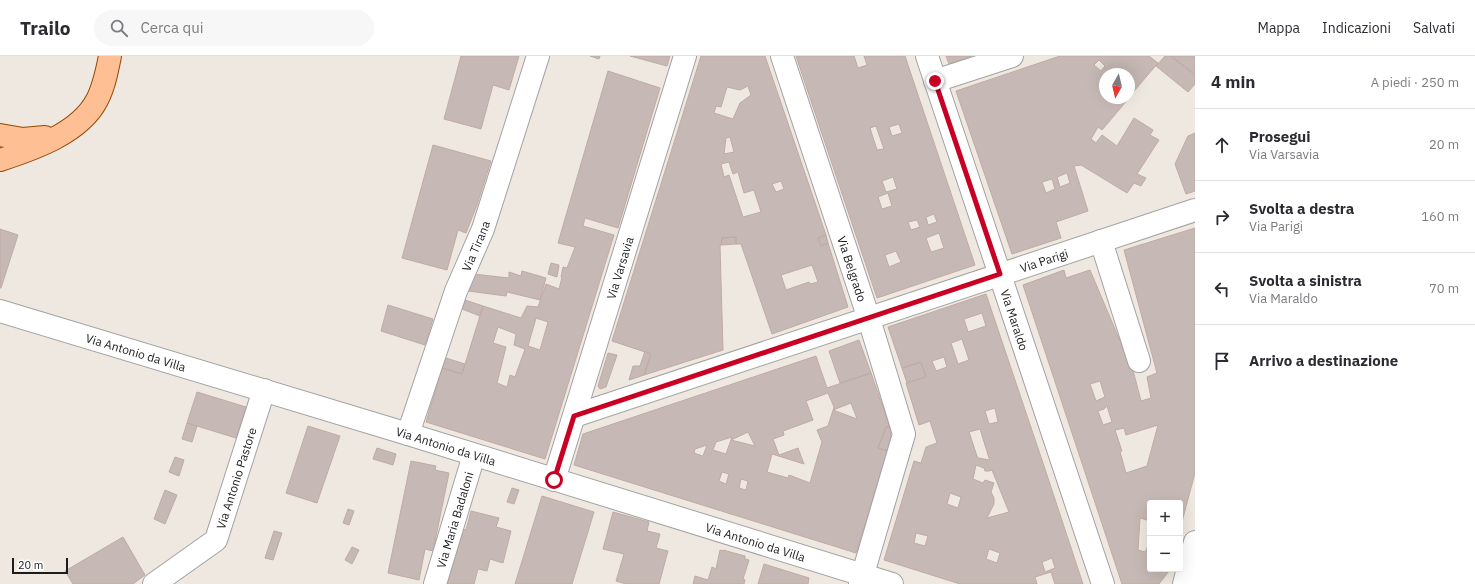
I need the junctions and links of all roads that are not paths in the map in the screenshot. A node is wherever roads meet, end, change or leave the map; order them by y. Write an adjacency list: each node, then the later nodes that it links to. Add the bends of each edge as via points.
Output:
1 (110, 56): 9 (main road, via 97,100 83,119)
2 (538, 56): 19 (street, Via Tirana, via 484,229 456,291)
3 (685, 56): 18 (street, Via Varsavia)
4 (782, 56): 15 (street, Via Belgrado)
5 (927, 56): 7 (street, Via Maraldo)
6 (1012, 56): 7 (street)
7 (935, 81): 13 (street, Via Maraldo)
8 (0, 135): 9 (main road, via 23,139)
9 (60, 135): 10 (main road, via 37,147)
10 (0, 160)
11 (1195, 210): 12 (street, Via Parigi)
12 (1101, 241): 13 (street, Via Parigi); 16 (street)
13 (1000, 274): 15 (street, Via Parigi); 27 (street, Via Maraldo)
14 (0, 311): 17 (street, Via Antonio da Villa)
15 (869, 318): 18 (street, Via Parigi); 23 (street, Via Belgrado, via 904,434)
16 (1140, 361)
17 (264, 390): 19 (street, Via Antonio da Villa); 24 (street, Via Antonio Pastore, via 216,540)
18 (574, 416): 21 (street, Via Varsavia)
19 (408, 434): 20 (street, Via Antonio da Villa)
20 (474, 455): 21 (street, Via Antonio da Villa); 25 (street, Via Maria Badaloni)
21 (554, 480): 23 (street, Via Antonio da Villa)
22 (1195, 542): 28 (street)
23 (862, 580): 26 (street, Via Antonio da Villa)
24 (154, 584)
25 (435, 584)
26 (892, 584)
27 (1103, 584)
28 (1184, 584)

